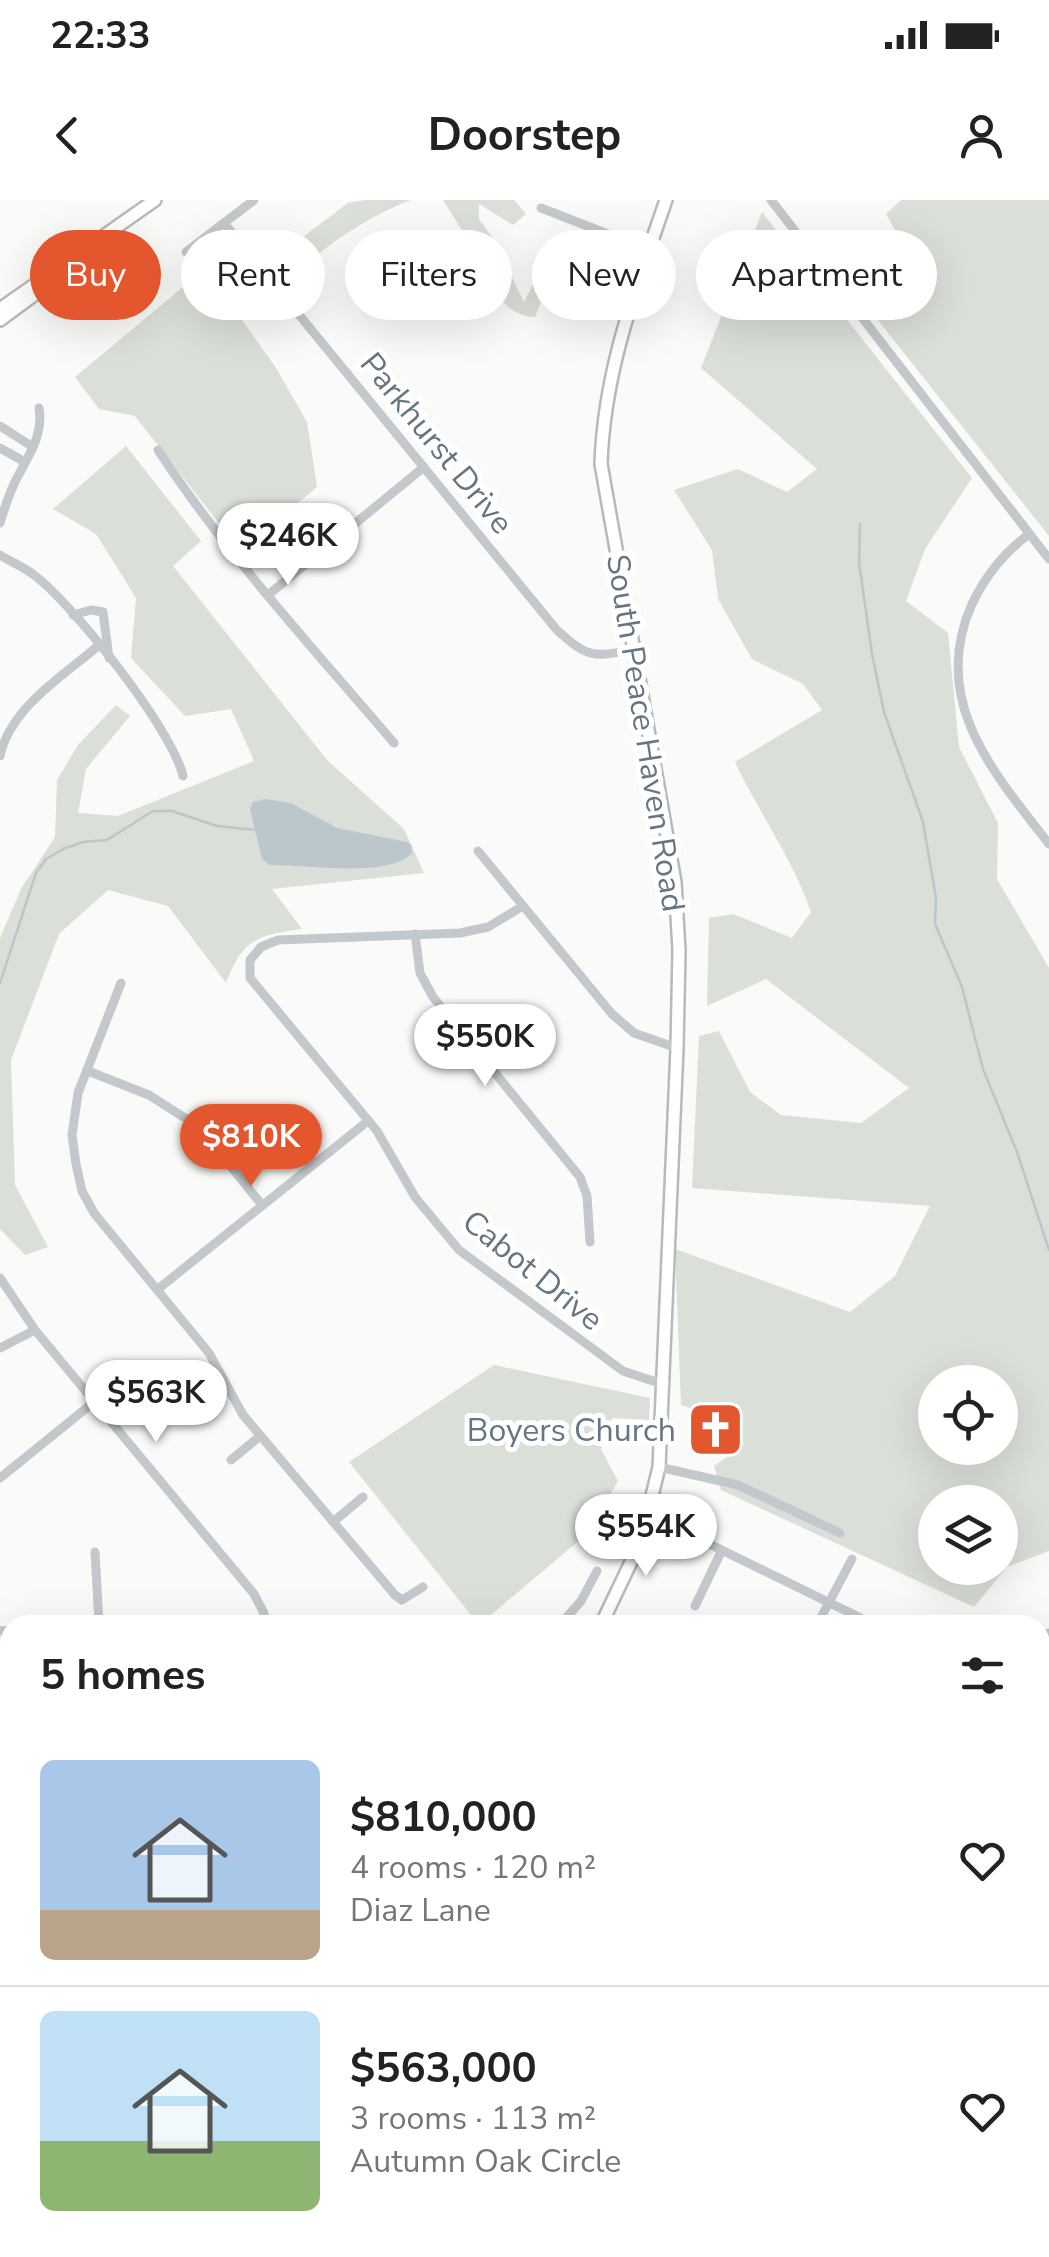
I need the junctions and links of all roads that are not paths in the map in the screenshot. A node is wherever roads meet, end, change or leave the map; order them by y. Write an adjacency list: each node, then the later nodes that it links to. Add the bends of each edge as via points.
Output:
1 (155, 200): 7 (main road)
2 (254, 200): 6 (street)
3 (666, 200): 10 (main road, South Peace Haven Road)
4 (771, 200): 22 (street)
5 (541, 208): 9 (street)
6 (224, 223): 8 (street); 20 (street, Parkhurst Drive)
7 (122, 225): 11 (main road); 12 (main road)
8 (215, 230)
9 (598, 230)
10 (656, 230)
11 (0, 309)
12 (0, 320)
13 (627, 320): 28 (main road, South Peace Haven Road, via 603,413 601,464)
14 (39, 408): 16 (street)
15 (0, 426): 16 (street)
16 (33, 447): 19 (street)
17 (0, 448): 19 (street)
18 (158, 450): 25 (street)
19 (25, 462): 21 (street)
20 (424, 468): 25 (street); 28 (street, Parkhurst Drive, via 579,650 598,656)
21 (0, 523)
22 (1030, 534): 24 (street); 33 (street, via 980,586 962,630 956,681 978,744)
23 (0, 555): 26 (street, via 34,575)
24 (1049, 559)
25 (268, 595): 30 (street)
26 (74, 616): 27 (street); 29 (street, via 103,612)
27 (98, 646): 29 (street); 31 (street, via 24,710)
28 (632, 650): 38 (main road, South Peace Haven Road, via 675,882)
29 (110, 660): 32 (street, via 166,735)
30 (394, 743)
31 (0, 756)
32 (184, 776)
33 (1049, 844)
34 (478, 852): 35 (street)
35 (523, 906): 36 (street, Cabot Drive, via 474,931); 38 (street, via 612,1014 634,1032)
36 (415, 934): 40 (street, Cabot Drive, via 278,940 250,960 250,978); 42 (street, via 420,973 432,997 580,1176)
37 (121, 984): 39 (street)
38 (678, 1048): 47 (main road, South Peace Haven Road)
39 (88, 1070): 41 (street, via 150,1095 200,1127); 44 (street, via 72,1136 82,1190 107,1231)
40 (368, 1121): 41 (street); 47 (street, Cabot Drive, via 415,1197 459,1250 606,1360)
41 (262, 1204): 44 (street)
42 (590, 1242)
43 (0, 1278): 45 (street)
44 (158, 1289): 49 (street, via 209,1353)
45 (35, 1330): 46 (street); 48 (street)
46 (0, 1348)
47 (664, 1385): 51 (main road, South Peace Haven Road)
48 (94, 1402): 52 (street); 65 (street, via 254,1594)
49 (260, 1436): 50 (street); 55 (street)
50 (231, 1460)
51 (658, 1467): 54 (main road, South Peace Haven Road); 56 (street, via 738,1485)
52 (0, 1478)
53 (363, 1497): 55 (street)
54 (650, 1514): 58 (street); 67 (main road, South Peace Haven Road)
55 (333, 1522): 61 (street, via 402,1600)
56 (840, 1532)
57 (96, 1552): 64 (street)
58 (720, 1552): 62 (street); 63 (street)
59 (852, 1558): 62 (street)
60 (597, 1571): 66 (street)
61 (423, 1587)
62 (828, 1603): 68 (street); 69 (street)
63 (695, 1606)
64 (99, 1615)
65 (264, 1615)
66 (569, 1615)
67 (606, 1615)
68 (823, 1615)
69 (854, 1615)

